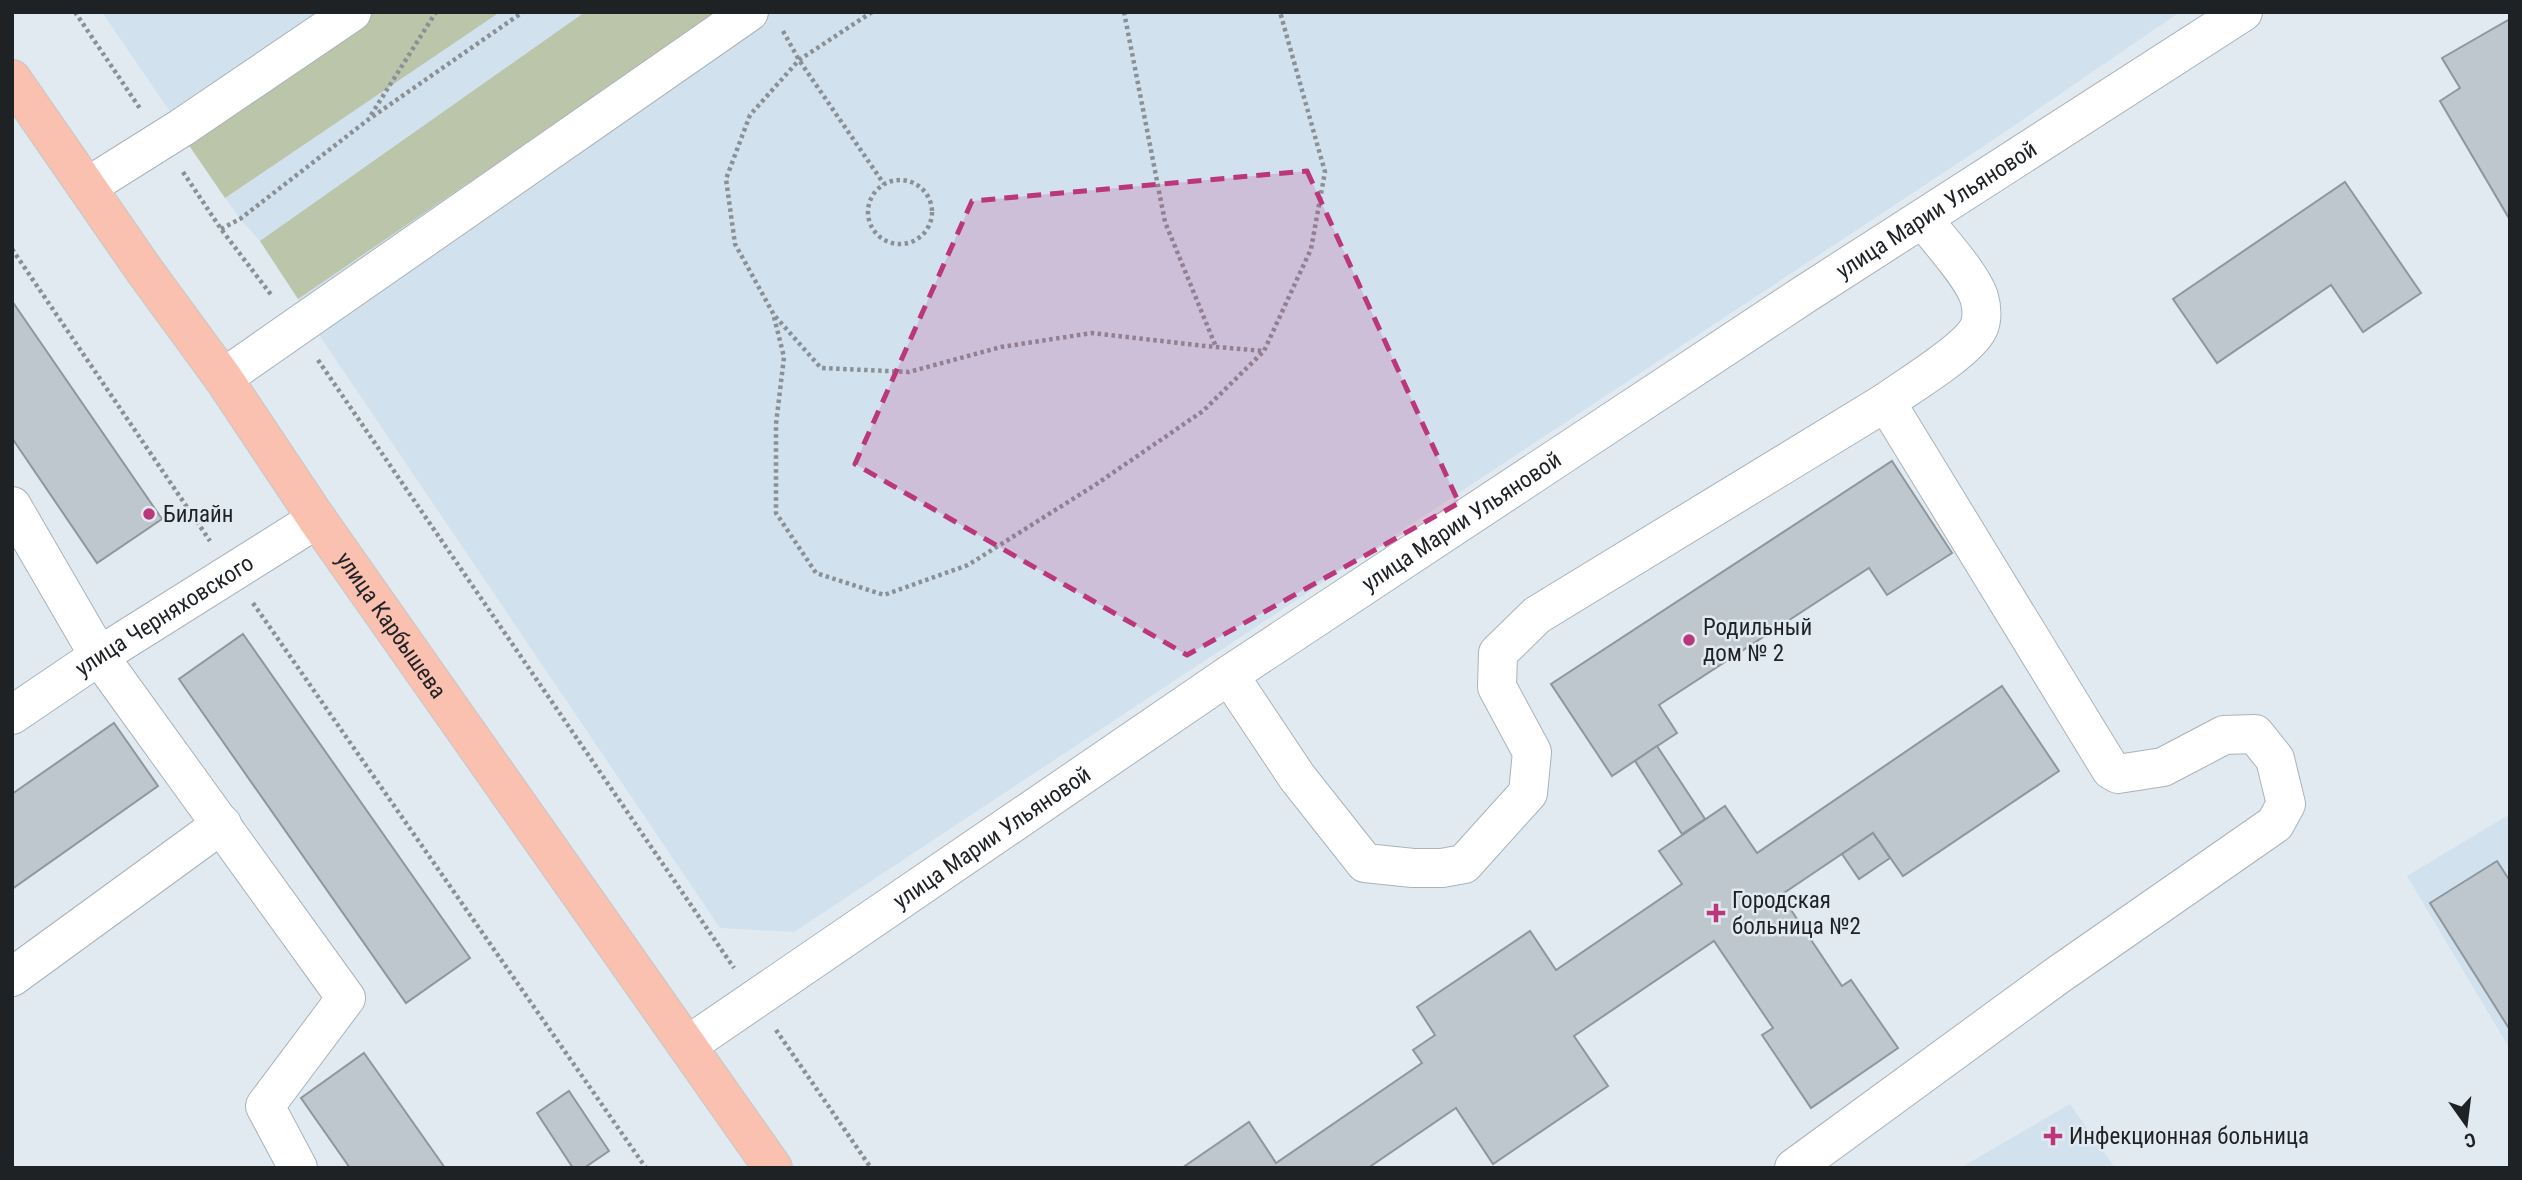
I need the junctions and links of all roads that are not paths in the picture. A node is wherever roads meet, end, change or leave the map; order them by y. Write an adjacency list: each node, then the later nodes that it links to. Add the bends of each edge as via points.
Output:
1 (352, 12): 5 (street)
2 (2244, 12): 6 (street, улица Марии Ульяновой)
3 (764, 18): 7 (street)
4 (12, 79): 5 (main road, улица Карбышева)
5 (87, 187): 7 (main road, улица Карбышева)
6 (1923, 219): 8 (street, via 1972,283 1982,319 1963,347); 12 (street, улица Марии Ульяновой)
7 (223, 378): 10 (main road, улица Карбышева)
8 (1886, 402): 12 (street, via 1537,615 1498,653 1497,687 1532,752 1528,793 1464,864 1413,869 1365,863 1297,777); 19 (street, via 2111,770 2118,774 2162,767 2224,735 2255,734 2275,759 2286,804 2275,824)
9 (12, 506): 11 (street)
10 (317, 519): 11 (street, улица Черняховского); 16 (main road, улица Карбышева)
11 (99, 656): 13 (street, улица Черняховского); 14 (street)
12 (1229, 675): 16 (street, улица Марии Ульяновой)
13 (12, 715)
14 (222, 824): 15 (street); 17 (street, via 346,999 265,1106)
15 (12, 976)
16 (688, 1045): 18 (main road, улица Карбышева)
17 (298, 1168)
18 (773, 1168)
19 (1794, 1168)

